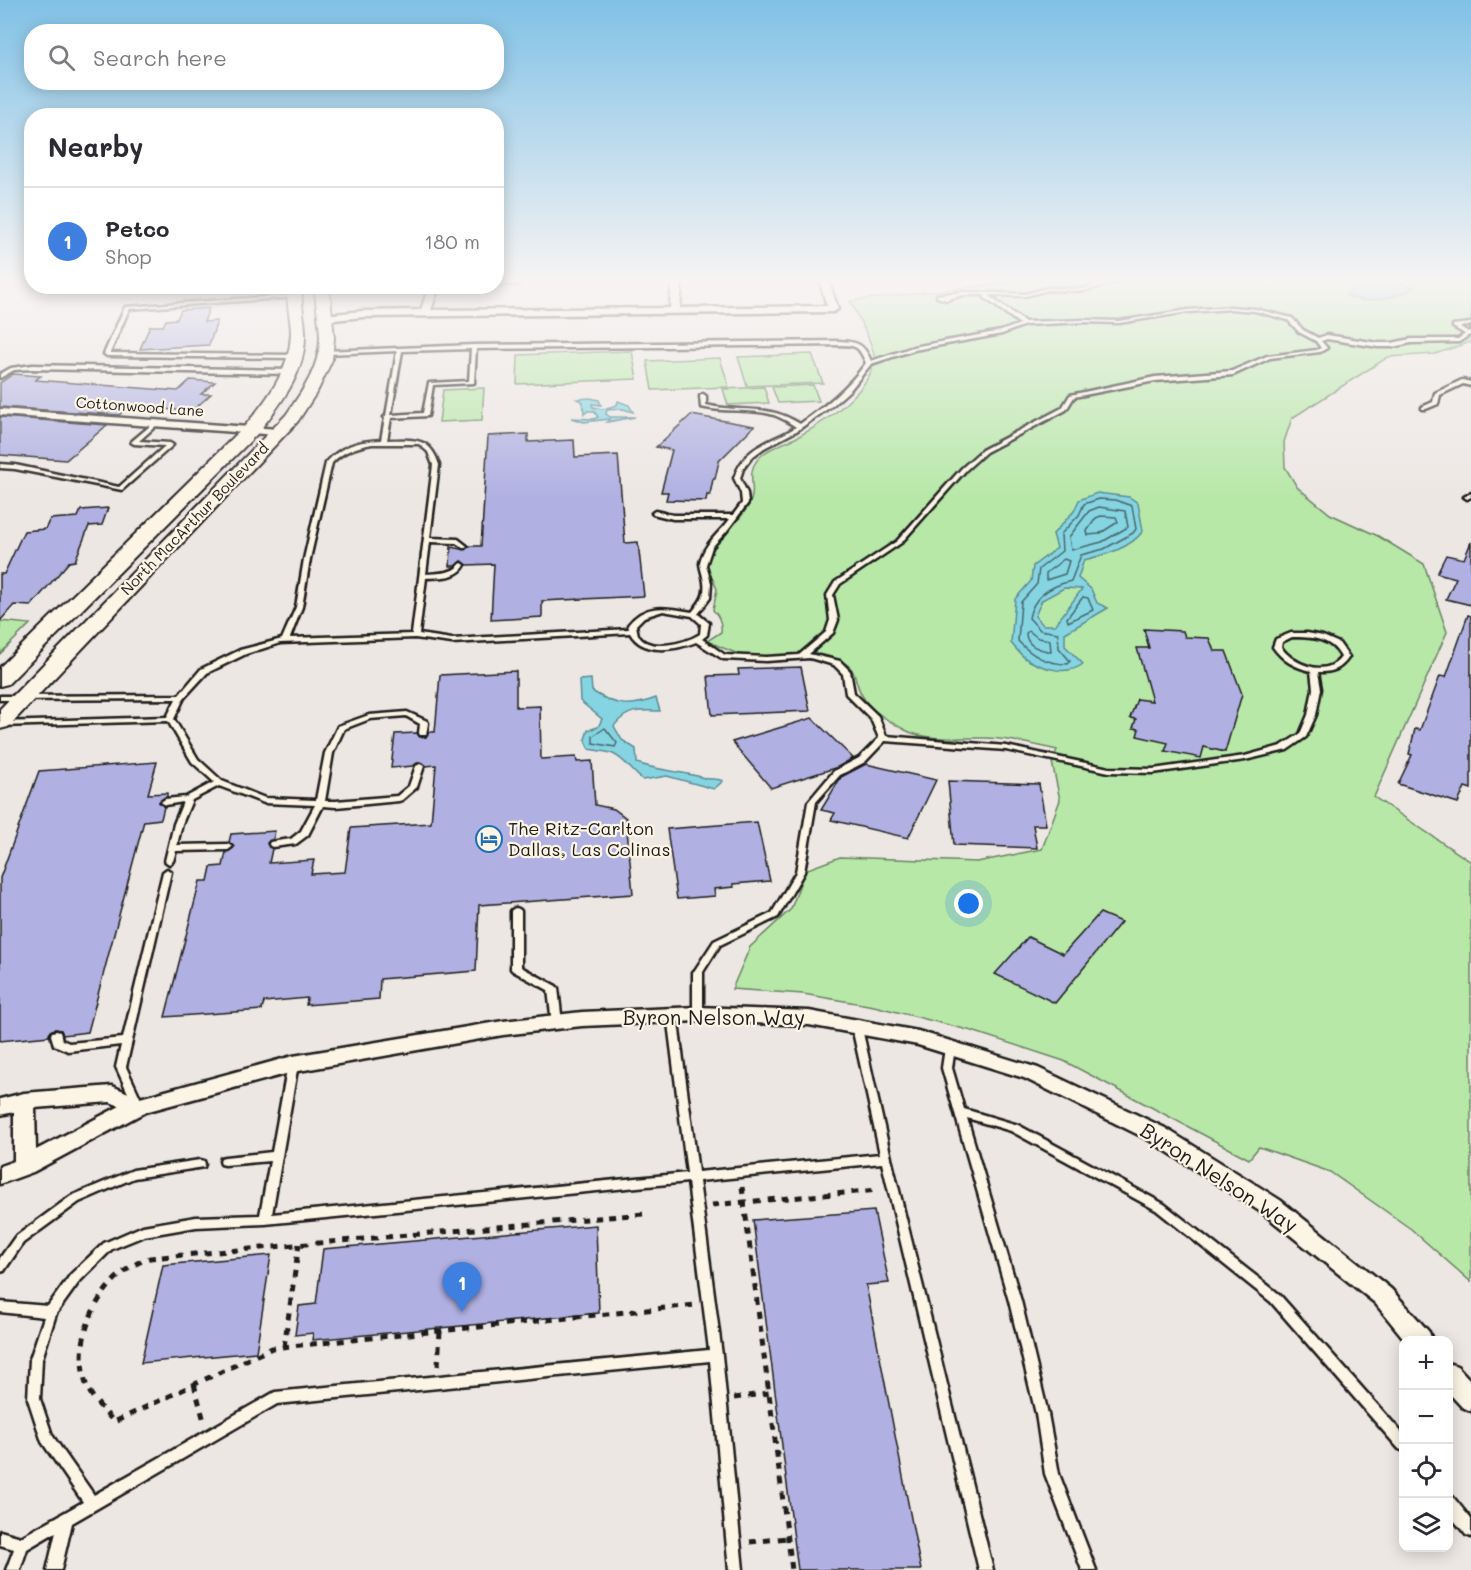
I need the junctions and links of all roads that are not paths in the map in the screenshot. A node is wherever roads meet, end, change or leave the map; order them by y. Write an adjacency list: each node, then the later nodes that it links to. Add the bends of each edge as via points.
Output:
1 (108, 352): 9 (lane)
2 (296, 352): 9 (main road, North MacArthur Boulevard)
3 (326, 352): 21 (main road, North MacArthur Boulevard, via 312,389)
4 (400, 352): 17 (lane)
5 (474, 352): 17 (lane, via 472,382 431,384 426,415)
6 (865, 352): 10 (lane)
7 (903, 352): 10 (lane)
8 (1308, 352): 35 (lane, via 1269,357 1233,373 1155,379 1072,396 1064,409 984,451 899,542 837,583 830,595 834,621 829,633)
9 (296, 357): 11 (main road, North MacArthur Boulevard)
10 (869, 363): 19 (lane, via 856,381 826,408)
11 (290, 372): 12 (lane, via 32,367 13,369); 20 (main road, North MacArthur Boulevard, via 274,402)
12 (0, 376)
13 (1471, 384): 15 (lane, via 1462,382 1437,393 1436,403)
14 (703, 396): 19 (lane, via 703,406 768,411)
15 (1424, 408)
16 (0, 412): 18 (street, Cottonwood Lane)
17 (387, 417): 22 (lane)
18 (156, 423): 20 (street, Cottonwood Lane); 23 (lane, via 134,442 170,446 120,489)
19 (799, 426): 25 (lane, via 750,453 740,465 737,478 744,502)
20 (250, 430): 21 (street, Cottonwood Lane); 37 (main road, North MacArthur Boulevard)
21 (278, 432): 39 (main road, North MacArthur Boulevard, via 91,628)
22 (384, 441): 26 (lane, via 419,442 431,451 436,465); 34 (lane, via 355,445 334,454 329,463 298,606)
23 (0, 466)
24 (655, 513): 25 (lane, via 673,517)
25 (735, 517): 30 (lane, via 709,546 703,565 707,598)
26 (427, 540): 27 (lane, via 458,541); 29 (lane)
27 (464, 546)
28 (462, 565): 29 (lane, via 449,574)
29 (422, 576): 32 (lane)
30 (694, 614): 31 (lane, via 674,609 652,611 637,619); 33 (lane, via 706,629)
31 (632, 631): 32 (lane, via 452,641); 33 (lane, via 642,642 664,647)
32 (415, 636): 34 (lane)
33 (698, 640): 35 (lane, via 723,657)
34 (285, 641): 38 (lane, via 243,652 204,671)
35 (801, 657): 43 (lane, via 837,663 847,674 850,694 875,718)
36 (1314, 669): 36 (lane, via 1339,665 1346,657 1342,649 1326,639 1306,635 1291,635 1279,641 1277,647 1287,660); 43 (lane, via 1317,689 1303,735 1284,748 1245,758 1153,771 1109,770 1006,748)
37 (0, 679)
38 (181, 697): 39 (lane); 40 (lane)
39 (10, 699): 41 (main road, North MacArthur Boulevard)
40 (170, 719): 41 (lane); 45 (lane, via 195,760)
41 (0, 723)
42 (423, 733): 48 (lane, via 424,723 407,714 369,717 341,728 329,753)
43 (884, 738): 55 (lane, via 862,760 837,773 812,802 800,872 775,915 717,944 698,972)
44 (420, 766): 48 (lane, via 414,787 399,798)
45 (219, 783): 46 (lane); 48 (lane, via 264,800)
46 (188, 799): 47 (lane); 51 (lane)
47 (165, 802)
48 (320, 803): 49 (lane, via 305,833 292,842)
49 (273, 844)
50 (228, 847): 51 (lane)
51 (172, 848): 52 (lane)
52 (169, 861)
53 (167, 872): 60 (lane)
54 (516, 911): 57 (lane, via 516,969 553,988)
55 (698, 1014): 56 (street, Byron Nelson Way); 58 (street, Byron Nelson Way, via 810,1018)
56 (672, 1015): 57 (street, Byron Nelson Way); 73 (lane)
57 (557, 1023): 62 (street, Byron Nelson Way, via 503,1028)
58 (857, 1027): 61 (street, Byron Nelson Way); 68 (lane)
59 (56, 1035): 60 (lane, via 58,1042 68,1047)
60 (127, 1041): 64 (lane, via 121,1067)
61 (950, 1048): 66 (lane, via 947,1068); 78 (street, Byron Nelson Way, via 1031,1073 1157,1134 1272,1207 1383,1296)
62 (292, 1064): 64 (street, Byron Nelson Way); 67 (lane)
63 (24, 1101): 64 (street, via 112,1094); 65 (street); 71 (street)
64 (139, 1106): 71 (street, Byron Nelson Way)
65 (0, 1107)
66 (960, 1112): 82 (lane, via 1014,1128 1160,1207 1275,1298); 93 (lane, via 1015,1301 1052,1474)
67 (276, 1156): 69 (lane); 74 (lane)
68 (886, 1158): 73 (lane); 92 (lane)
69 (225, 1161)
70 (200, 1164): 75 (lane, via 133,1174 75,1199 19,1240)
71 (25, 1166): 72 (street, Byron Nelson Way)
72 (0, 1175)
73 (692, 1175): 74 (lane); 79 (lane)
74 (265, 1218): 77 (lane, via 196,1222 143,1232 108,1246 75,1278)
75 (0, 1267)
76 (0, 1307): 77 (lane)
77 (51, 1312): 83 (lane, via 36,1359 34,1399 46,1438)
78 (1416, 1336)
79 (716, 1355): 83 (lane, via 275,1398); 91 (lane)
80 (1453, 1379): 81 (street)
81 (1471, 1399)
82 (1403, 1444)
83 (92, 1504): 85 (lane)
84 (1453, 1507): 86 (lane)
85 (66, 1519): 88 (lane); 90 (lane)
86 (1471, 1530)
87 (0, 1538): 88 (lane)
88 (22, 1544): 89 (lane)
89 (13, 1570)
90 (54, 1570)
91 (736, 1570)
92 (986, 1570)
93 (1089, 1570)

